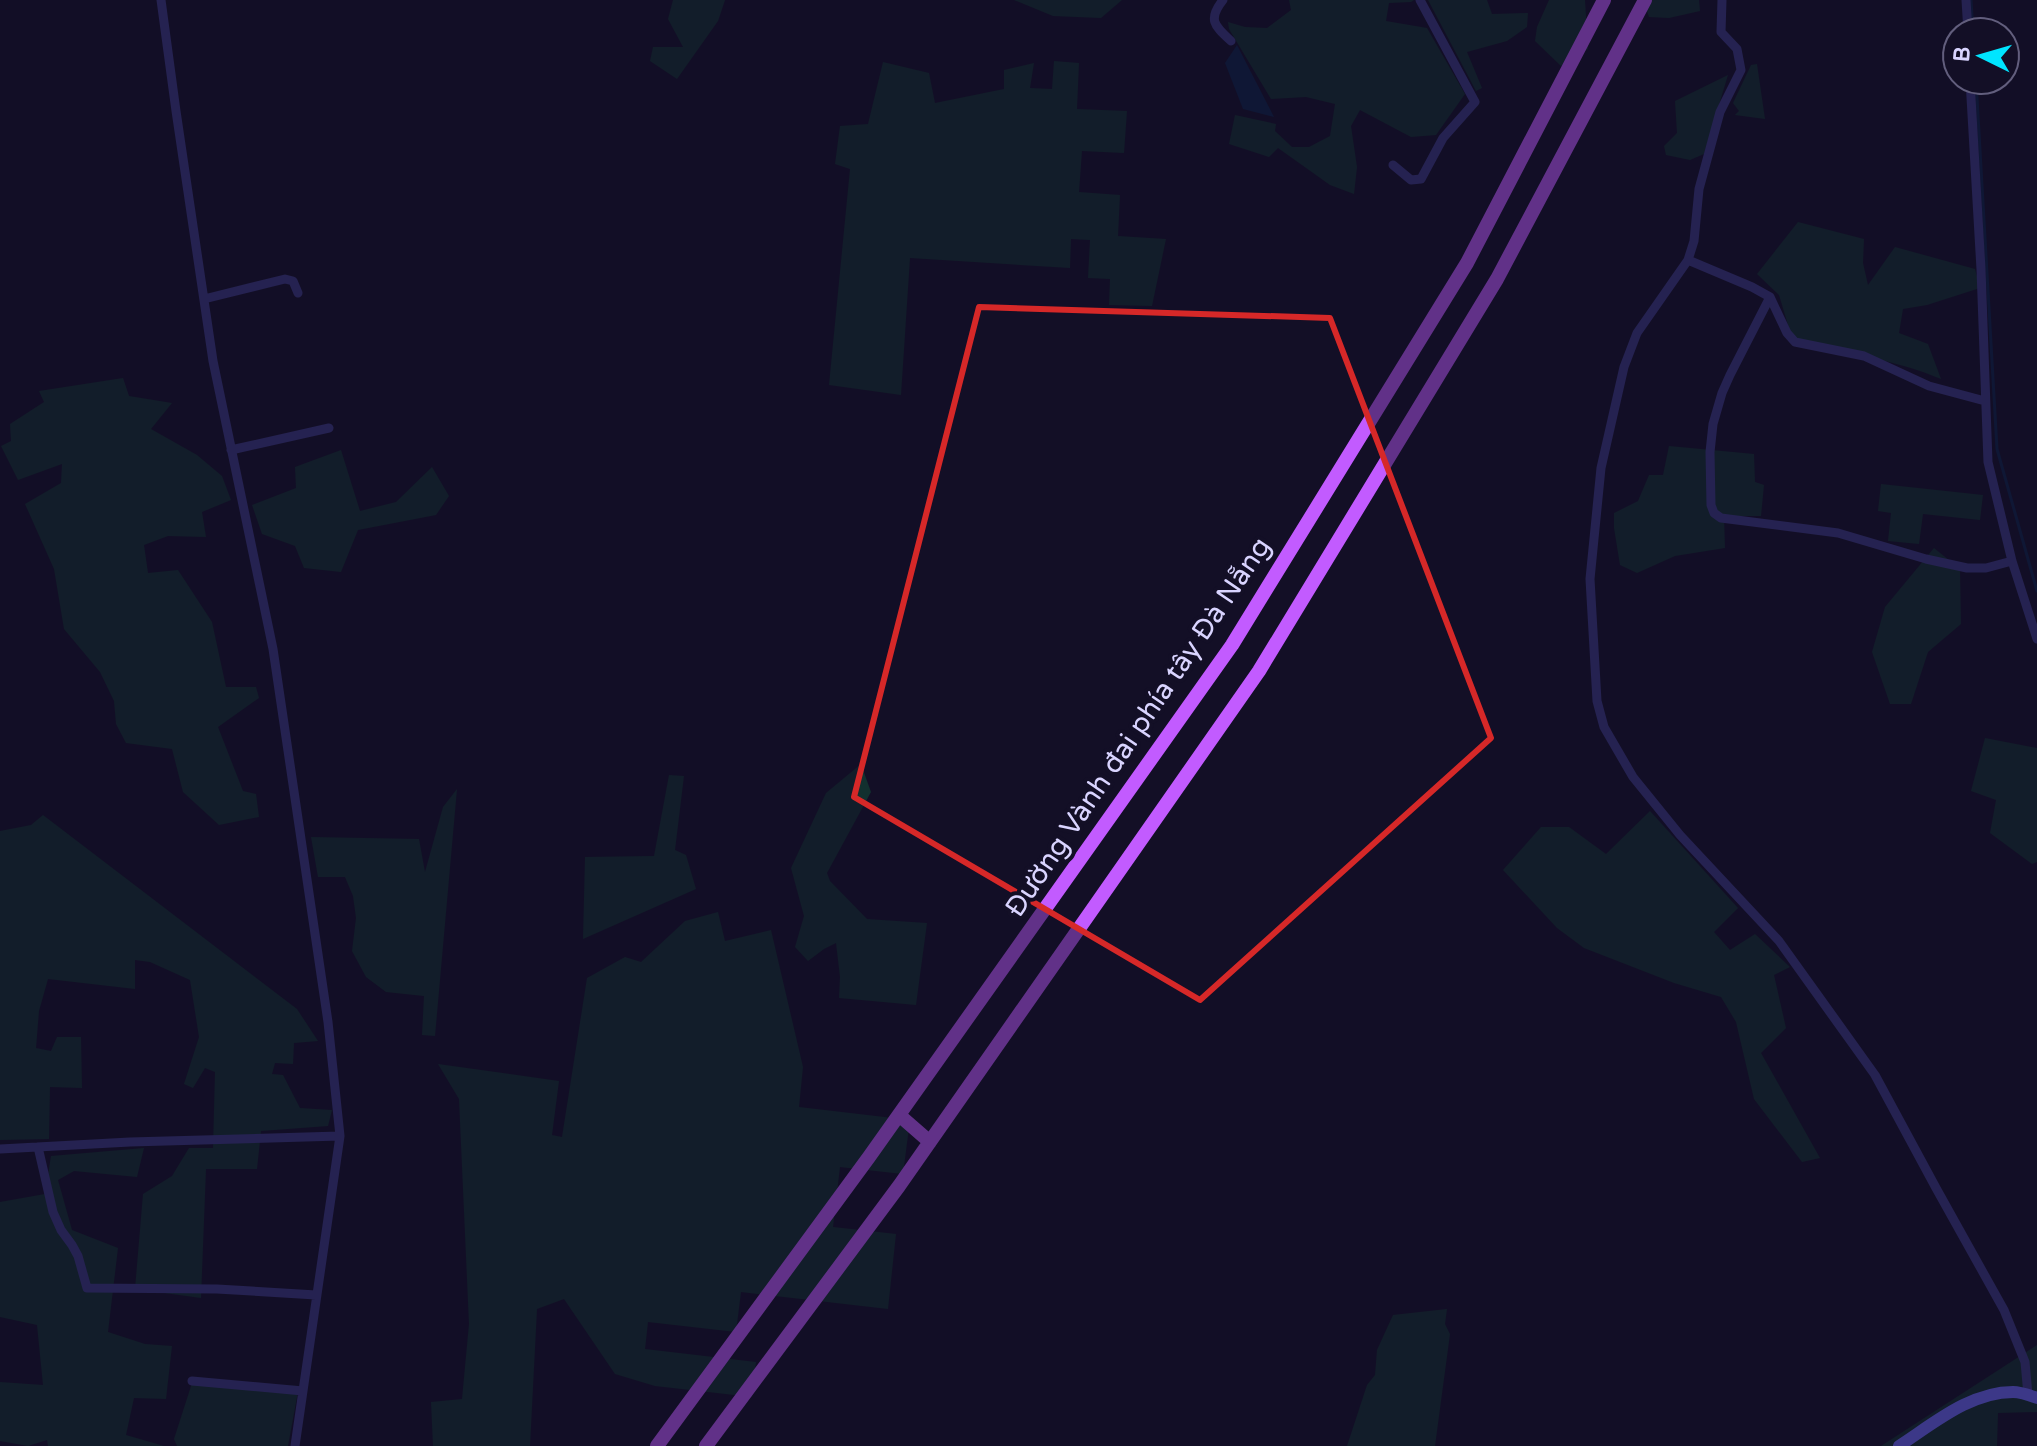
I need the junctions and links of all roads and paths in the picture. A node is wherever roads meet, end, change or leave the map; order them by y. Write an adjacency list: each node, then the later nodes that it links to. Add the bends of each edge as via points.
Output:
1 (161, 0): 13 (street)
2 (1223, 0): 7 (street, via 1214,20)
3 (1420, 0): 9 (street, via 1475,102 1443,138 1421,179 1411,180)
4 (1604, 0): 19 (main road, Đường Vành đai phía tây Đà Nẵng, via 1467,263 1232,645)
5 (1645, 0): 21 (main road, via 1497,279 1259,671)
6 (1722, 0): 10 (street, via 1721,32 1737,49 1741,70 1720,112 1699,189)
7 (1231, 41)
8 (1971, 96): 14 (street)
9 (1393, 165)
10 (1688, 260): 12 (street); 27 (street, via 1637,333 1601,468 1590,579 1597,701 1604,727 1633,777 1779,941 1875,1075 2004,1310)
11 (298, 293): 13 (street, via 293,281 280,279)
12 (1770, 297): 14 (street, via 1795,342 1864,356 1929,386); 17 (street, via 1717,410 1710,452 1714,513 1856,536 1967,568)
13 (204, 299): 16 (street)
14 (1985, 401): 17 (street, via 1988,462)
15 (329, 428): 16 (street)
16 (231, 450): 20 (street, via 273,649)
17 (2012, 561): 18 (street)
18 (2037, 639)
19 (899, 1115): 21 (main road); 29 (main road, Đường Vành đai phía tây Đà Nẵng)
20 (340, 1136): 22 (street); 24 (street)
21 (930, 1142): 30 (main road)
22 (38, 1147): 23 (street); 24 (street, via 53,1212 78,1256 87,1288)
23 (0, 1149)
24 (316, 1295): 26 (street)
25 (192, 1381): 26 (street)
26 (303, 1391): 28 (street)
27 (2032, 1396): 31 (street, via 1993,1393)
28 (295, 1446)
29 (657, 1446)
30 (706, 1446)
31 (1899, 1446)

